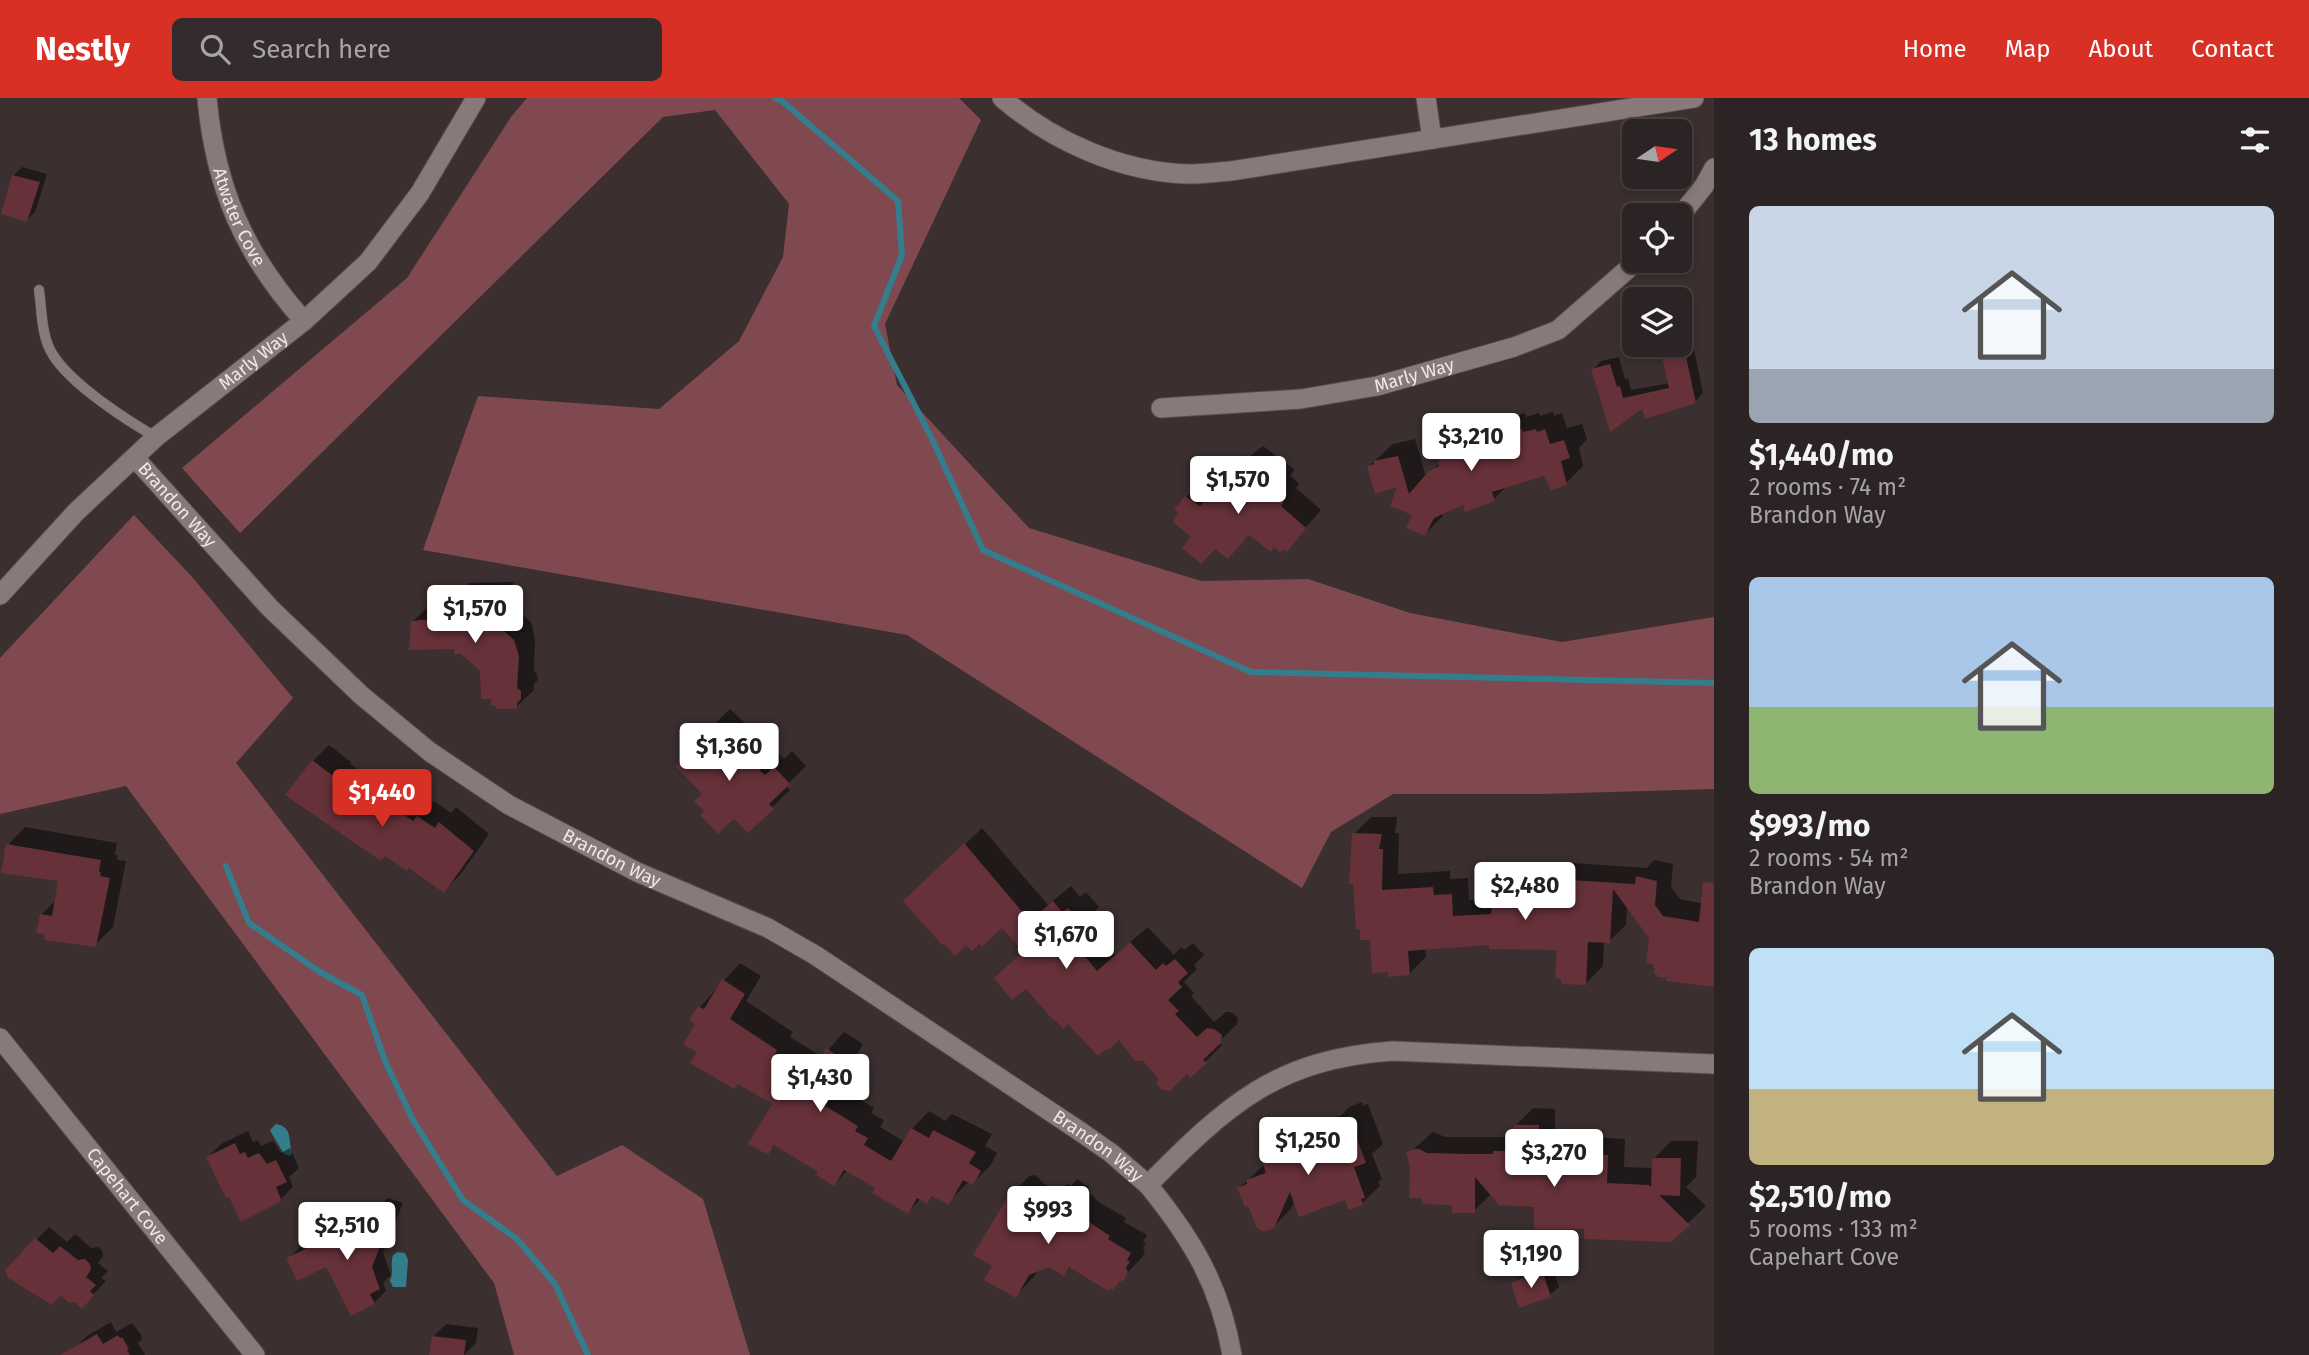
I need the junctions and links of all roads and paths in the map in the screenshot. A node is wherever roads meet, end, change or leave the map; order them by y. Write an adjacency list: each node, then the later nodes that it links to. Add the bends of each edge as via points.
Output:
1 (207, 98): 11 (street, Atwater Cove, via 218,170 237,224 258,264)
2 (476, 98): 11 (street, Marly Way, via 419,193 368,262)
3 (1002, 98): 6 (street, via 1073,145 1135,166 1171,172 1231,171)
4 (1426, 98): 6 (street)
5 (1694, 98): 6 (street)
6 (1432, 139)
7 (1714, 168): 8 (street)
8 (1690, 203)
9 (1623, 273): 12 (street, Marly Way, via 1558,330 1514,347 1377,386 1301,399)
10 (40, 290): 13 (lane, via 46,338 53,355 86,390)
11 (304, 321): 13 (street, Marly Way)
12 (1161, 408)
13 (156, 437): 14 (street, Marly Way)
14 (135, 457): 15 (street, Marly Way, via 76,512); 18 (street, Brandon Way, via 289,627 430,752 509,805 637,872 768,928 815,955 1078,1130)
15 (0, 595)
16 (0, 1038): 19 (street, Capehart Cove)
17 (1714, 1064): 18 (street, Brandon Way, via 1393,1051 1358,1054 1308,1066 1257,1089 1221,1114)
18 (1148, 1185): 20 (street, Brandon Way, via 1193,1245 1215,1289)
19 (255, 1355)
20 (1231, 1355)

